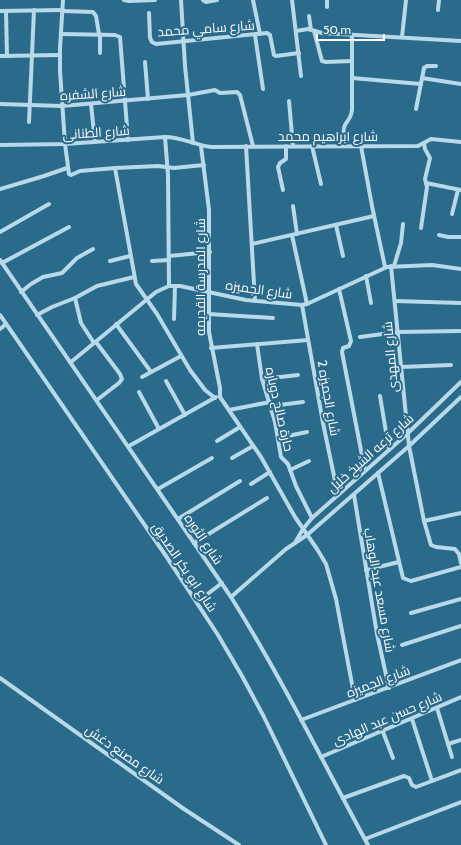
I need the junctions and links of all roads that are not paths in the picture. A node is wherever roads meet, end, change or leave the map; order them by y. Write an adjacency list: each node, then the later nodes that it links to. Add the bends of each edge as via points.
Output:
1 (63, 0): 14 (street)
2 (124, 0): 3 (street)
3 (155, 0)
4 (181, 0): 28 (street)
5 (203, 0): 6 (street)
6 (217, 0)
7 (253, 0): 24 (street)
8 (292, 0): 21 (street)
9 (327, 0): 12 (street)
10 (406, 0): 26 (street)
11 (439, 0): 15 (street)
12 (327, 7)
13 (34, 10): 14 (street); 17 (street); 31 (street)
14 (63, 10): 22 (street); 23 (street, via 93,12)
15 (438, 10)
16 (0, 11): 17 (street)
17 (6, 11): 34 (street)
18 (149, 13): 28 (street, شارع سامي محمد, via 152,42)
19 (309, 16): 20 (street)
20 (313, 30): 21 (street); 25 (street, via 320,33); 35 (street, via 322,61)
21 (296, 31): 30 (street)
22 (61, 34): 23 (street); 32 (street)
23 (99, 34): 29 (street); 46 (street, via 120,37)
24 (258, 34): 28 (street, شارع سامي محمد); 30 (street, شارع سامي محمد, via 270,36 273,53 276,56); 43 (street)
25 (352, 35): 26 (street); 35 (street)
26 (402, 37): 27 (street)
27 (461, 41)
28 (183, 42): 44 (street)
29 (100, 53)
30 (298, 53): 38 (street)
31 (32, 55): 32 (street); 34 (street); 50 (street)
32 (60, 55): 51 (street)
33 (0, 56): 34 (street)
34 (7, 56)
35 (352, 61): 39 (street)
36 (145, 62): 45 (street)
37 (436, 66): 40 (street, via 424,67)
38 (301, 76)
39 (352, 78): 41 (street); 68 (street, via 351,117 343,129)
40 (422, 78): 41 (street); 42 (street)
41 (421, 84): 52 (street)
42 (461, 84)
43 (263, 89)
44 (188, 95): 45 (street, شارع الشفره); 58 (street); 64 (street, شارع الشفره, via 215,90 220,94 238,93)
45 (148, 99): 46 (street, شارع الشفره)
46 (125, 101): 49 (street, شارع الشفره); 55 (street)
47 (289, 101): 66 (street)
48 (0, 104): 50 (street, شارع الشفره)
49 (91, 104): 51 (street, شارع الشفره); 56 (street)
50 (30, 106): 51 (street, شارع الشفره); 53 (street)
51 (62, 106): 60 (street)
52 (416, 109)
53 (29, 122)
54 (165, 137): 55 (street, شارع الطنانى); 58 (street, شارع الطنانى); 71 (street)
55 (128, 140): 56 (street, شارع الطنانى)
56 (95, 142): 60 (street, شارع الطنانى)
57 (461, 142): 59 (street, شارع ابراهيم محمد, via 434,139)
58 (193, 143): 62 (street, شارع ابراهيم محمد)
59 (424, 143): 69 (street, شارع ابراهيم محمد, via 418,146); 74 (street, via 430,158)
60 (65, 144): 61 (street, شارع الطنانى); 72 (street)
61 (0, 145)
62 (201, 146): 63 (street, شارع ابراهيم محمد); 70 (street, شارع المدرسة القديمه)
63 (246, 146): 64 (street, شارع ابراهيم محمد); 92 (street)
64 (253, 146): 65 (street, شارع ابراهيم محمد)
65 (286, 146): 66 (street, شارع ابراهيم محمد); 77 (street, via 286,158 278,167)
66 (293, 146): 67 (street, شارع ابراهيم محمد)
67 (312, 146): 68 (street, شارع ابراهيم محمد); 75 (street)
68 (345, 146): 69 (street, شارع ابراهيم محمد)
69 (361, 146): 82 (street)
70 (204, 165): 71 (street); 94 (street, شارع المدرسة القديمه)
71 (168, 167): 73 (street); 97 (street)
72 (67, 168): 73 (street, via 71,175 80,171); 76 (street)
73 (115, 168): 95 (street)
74 (426, 183): 78 (street); 86 (street)
75 (321, 184)
76 (0, 189)
77 (283, 190)
78 (460, 190): 81 (street)
79 (49, 204): 87 (street)
80 (293, 206): 88 (street)
81 (452, 214)
82 (374, 216): 84 (street); 102 (street)
83 (403, 224): 101 (street, via 401,243)
84 (336, 225): 88 (street); 96 (street)
85 (69, 227): 98 (street)
86 (421, 228)
87 (0, 232)
88 (297, 234): 89 (street)
89 (292, 235): 92 (street); 117 (street, شارع الجميزه 2)
90 (439, 235): 91 (street)
91 (461, 237)
92 (252, 244): 113 (street)
93 (93, 249): 109 (street, via 74,260 62,273 43,277)
94 (210, 252): 97 (street); 110 (street, شارع المدرسة القديمه)
95 (130, 256): 99 (street); 105 (street)
96 (344, 256)
97 (169, 258): 100 (street); 106 (street)
98 (1, 261): 109 (street, شارع الثوره)
99 (110, 261)
100 (152, 261)
101 (393, 266): 102 (street, شارع الجميزه); 103 (street, شارع الجميزه, via 432,265); 114 (street, شارع المهدى)
102 (385, 267): 104 (street, شارع الجميزه)
103 (461, 269)
104 (366, 276): 108 (street, شارع الجميزه); 115 (street)
105 (134, 277): 111 (street, via 98,286); 112 (street, via 138,288)
106 (169, 286): 107 (street, شارع الجميزه); 112 (street, شارع الجميزه)
107 (175, 286): 110 (street, شارع الجميزه); 122 (street)
108 (339, 289): 117 (street, شارع الجميزه); 167 (street, via 350,341 342,352)
109 (21, 292): 120 (street, شارع الثوره)
110 (209, 292): 113 (street, شارع الجميزه); 118 (street, شارع المدرسة القديمه)
111 (75, 298): 120 (street, via 52,306); 130 (street, via 81,323)
112 (147, 299): 124 (street, شارع الجميزه); 133 (street)
113 (255, 301): 117 (street, شارع الجميزه)
114 (395, 301): 116 (street); 127 (street, شارع المهدى)
115 (371, 303)
116 (461, 303)
117 (305, 304): 129 (street, شارع الجميزه 2)
118 (209, 314): 121 (street); 132 (street, شارع المدرسة القديمه)
119 (0, 315): 123 (street, شارع ابو بكر الصديق)
120 (37, 315): 134 (street, شارع الثوره)
121 (273, 318)
122 (174, 319)
123 (6, 324): 125 (street); 192 (street, شارع ابو بكر الصديق)
124 (116, 324): 130 (street, شارع الجميزه); 137 (street)
125 (0, 329)
126 (460, 331): 127 (street)
127 (398, 332): 128 (street); 136 (street, شارع المهدى)
128 (360, 337)
129 (308, 340): 131 (street); 173 (street, شارع الجميزه 2)
130 (95, 342): 134 (street, شارع الجميزه); 148 (street, via 122,379)
131 (257, 344): 132 (street); 140 (street, حارة صالح دوباره)
132 (211, 348): 144 (street, شارع المدرسة القديمه)
133 (181, 356): 137 (street); 147 (street, via 197,380)
134 (71, 362): 148 (street, شارع الثوره)
135 (450, 365): 136 (street)
136 (401, 367): 156 (street, شارع المهدى)
137 (151, 372): 139 (street)
138 (298, 375): 140 (street)
139 (142, 377)
140 (262, 379): 150 (street, حارة صالح دوباره)
141 (166, 381): 152 (street)
142 (461, 382): 156 (street, شارع ترعه الشيخ خليل)
143 (139, 392): 154 (street)
144 (220, 395): 147 (street); 151 (street, شارع المدرسة القديمه)
145 (380, 396): 162 (street)
146 (461, 397): 161 (street, شارع ترعه الشيخ خليل)
147 (215, 398): 152 (street)
148 (97, 400): 159 (street, شارع الثوره)
149 (304, 402): 150 (street)
150 (270, 404): 151 (street); 157 (street, حارة صالح دوباره)
151 (229, 410): 153 (street, شارع المدرسة القديمه)
152 (185, 415): 154 (street)
153 (240, 427): 158 (street); 160 (street, شارع المدرسة القديمه)
154 (159, 429): 159 (street)
155 (307, 432): 157 (street)
156 (408, 434): 161 (street, شارع المهدى); 162 (street, شارع ترعه الشيخ خليل)
157 (278, 438): 166 (street, حارة صالح دوباره, via 281,457 287,462)
158 (217, 441)
159 (129, 446): 172 (street, شارع الثوره)
160 (254, 446): 164 (street); 168 (street, شارع المدرسة القديمه)
161 (409, 446): 169 (street, شارع ترعه الشيخ خليل); 179 (street, شارع المهدى)
162 (389, 450): 167 (street, شارع ترعه الشيخ خليل)
163 (212, 458): 172 (street)
164 (232, 458)
165 (309, 461): 166 (street)
166 (290, 470): 177 (street, حارة صالح دوباره)
167 (365, 471): 173 (street, شارع ترعه الشيخ خليل)
168 (270, 472): 171 (street); 180 (street, شارع المدرسة القديمه)
169 (378, 473): 174 (street, شارع ترعه الشيخ خليل); 185 (street)
170 (240, 481): 178 (street)
171 (251, 484)
172 (158, 490): 178 (street, شارع الثوره)
173 (338, 495): 177 (street, شارع ترعه الشيخ خليل)
174 (354, 495): 181 (street, شارع ترعه الشيخ خليل); 188 (street, شارع مسعد عبد الوهاب)
175 (267, 498): 182 (street)
176 (461, 514): 179 (street)
177 (312, 518): 180 (street, شارع ترعه الشيخ خليل)
178 (178, 519): 182 (street, شارع الثوره)
179 (424, 521): 184 (street, شارع المهدى, via 431,545)
180 (303, 529): 181 (street, شارع المدرسة القديمه); 183 (street, شارع ترعه الشيخ خليل)
181 (308, 535): 183 (street, شارع ترعه الشيخ خليل); 200 (street, شارع المدرسة القديمه, via 326,564 332,580)
182 (194, 542): 189 (street, شارع الثوره)
183 (296, 542): 190 (street, شارع ترعه الشيخ خليل)
184 (459, 550): 186 (street)
185 (399, 562): 187 (street, via 402,576 408,581); 188 (street)
186 (461, 563)
187 (461, 567)
188 (366, 570): 198 (street, شارع مسعد عبد الوهاب)
189 (222, 583): 190 (street, شارع الثوره); 192 (street)
190 (231, 597): 203 (street, شارع الثوره)
191 (461, 599): 193 (street)
192 (197, 602): 216 (street, شارع ابو بكر الصديق, via 264,717)
193 (411, 613)
194 (461, 626): 195 (street)
195 (402, 646)
196 (461, 660): 198 (street, شارع الجميزه)
197 (0, 678): 215 (street, شارع مصنع دغش)
198 (389, 688): 200 (street, شارع الجميزه)
199 (461, 697): 201 (street, شارع حسن عبد الهادى)
200 (355, 700): 203 (street, شارع الجميزه)
201 (437, 708): 202 (street, شارع حسن عبد الهادى); 206 (street)
202 (412, 719): 204 (street, شارع حسن عبد الهادى); 211 (street)
203 (301, 720): 207 (street, شارع الثوره)
204 (383, 732): 207 (street, شارع حسن عبد الهادى); 209 (street)
205 (461, 740): 206 (street)
206 (448, 744): 208 (street)
207 (321, 757): 212 (street, شارع الثوره)
208 (452, 757)
209 (393, 758)
210 (461, 770): 211 (street)
211 (432, 780): 212 (street, via 414,787 409,778 404,776)
212 (343, 798): 214 (street, شارع الثوره)
213 (461, 802): 214 (street)
214 (364, 839): 217 (street, شارع الثوره)
215 (239, 845)
216 (326, 845)
217 (368, 845)

